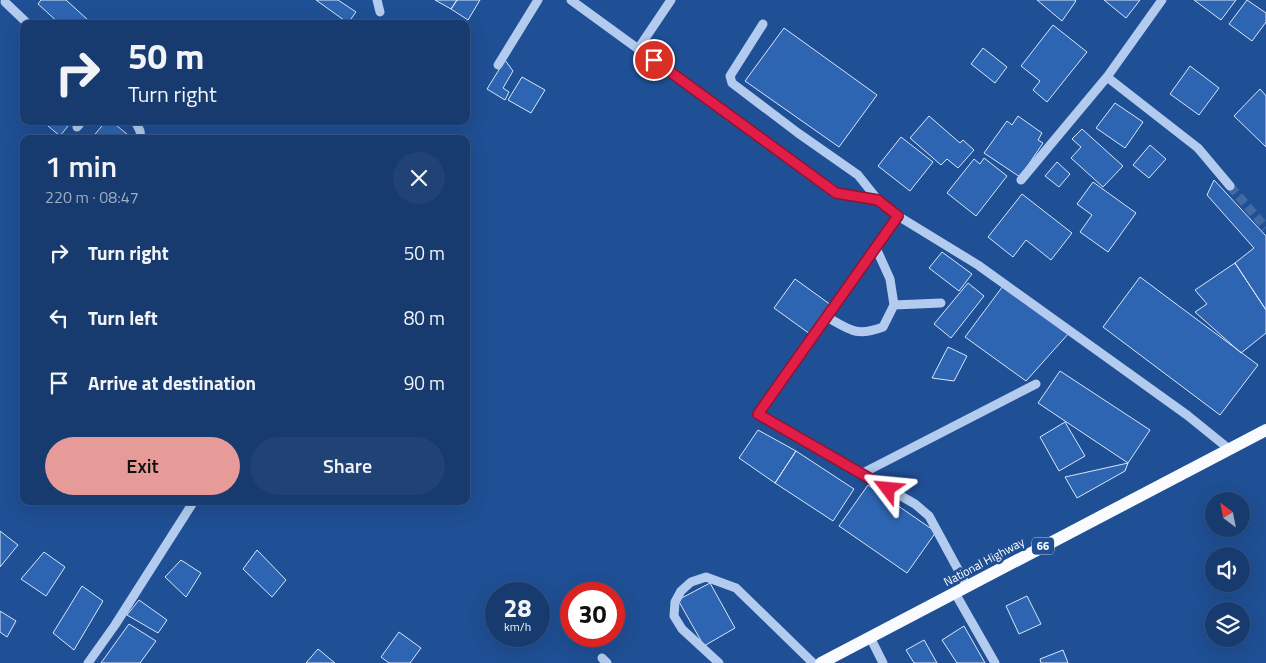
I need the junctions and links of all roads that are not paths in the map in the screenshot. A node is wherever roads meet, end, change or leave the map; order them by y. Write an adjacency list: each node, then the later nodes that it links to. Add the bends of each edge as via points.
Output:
1 (377, 0): 7 (street)
2 (538, 0): 11 (street)
3 (571, 0): 10 (street)
4 (670, 0): 10 (street)
5 (1162, 0): 12 (street)
6 (4, 3): 8 (street)
7 (380, 12)
8 (23, 20)
9 (763, 24): 15 (street, via 730,76 732,83 858,175)
10 (638, 49): 15 (street, via 836,193)
11 (498, 65)
12 (1107, 77): 13 (street); 14 (street, via 1198,148)
13 (1021, 180)
14 (1230, 186)
15 (878, 200): 16 (street)
16 (898, 216): 17 (street); 23 (street, via 978,264 1179,409)
17 (876, 248): 19 (street, via 890,279); 20 (street)
18 (941, 303): 19 (street)
19 (894, 304): 20 (street, via 883,327 865,334)
20 (827, 317): 24 (street, via 758,414)
21 (1036, 384): 24 (street)
22 (1266, 430): 23 (main road, National Highway / 66)
23 (1229, 449): 26 (main road, National Highway / 66)
24 (861, 474): 26 (street, via 915,504 928,516)
25 (191, 505): 29 (street)
26 (967, 586): 27 (main road, National Highway / 66)
27 (955, 593): 28 (main road, National Highway / 66); 34 (street)
28 (870, 637): 32 (main road, National Highway / 66); 33 (street)
29 (88, 663)
30 (719, 663): 31 (street, via 682,629 674,616 675,602 681,591 691,582 706,577 736,588)
31 (812, 663)
32 (820, 663)
33 (884, 663)
34 (995, 663)

